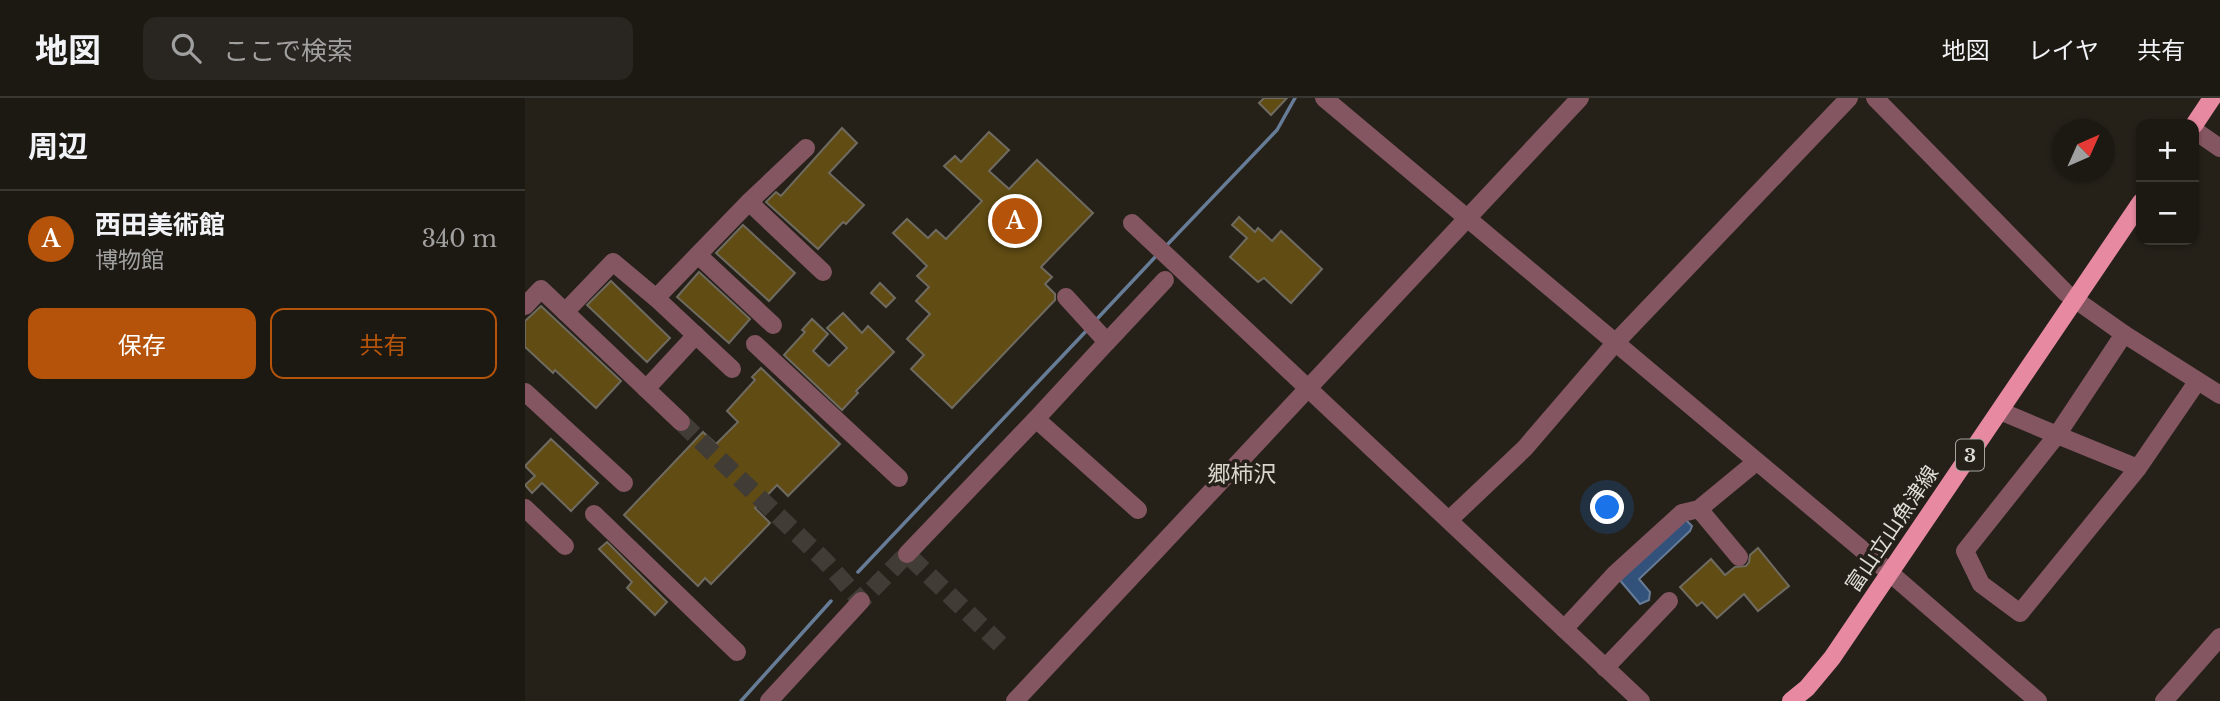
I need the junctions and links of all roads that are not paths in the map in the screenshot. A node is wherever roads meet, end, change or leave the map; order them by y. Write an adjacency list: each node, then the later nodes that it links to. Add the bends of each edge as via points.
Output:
1 (1324, 98): 12 (street)
2 (1580, 98): 12 (street)
3 (1849, 98): 26 (street)
4 (1875, 98): 19 (street)
5 (2212, 98): 6 (main road)
6 (2198, 119)
7 (2199, 133): 9 (street)
8 (806, 148): 10 (street)
9 (2220, 148)
10 (749, 202): 14 (street); 15 (street)
11 (2136, 209): 19 (main road, 富山立山魚津線 / 3)
12 (1467, 220): 26 (street); 30 (street)
13 (1132, 223): 30 (street)
14 (698, 255): 18 (street); 22 (street)
15 (823, 272)
16 (1165, 280): 25 (street)
17 (1066, 297): 25 (street)
18 (656, 298): 21 (street, via 613,262); 24 (street)
19 (2075, 300): 23 (street); 34 (main road, 富山立山魚津線 / 3)
20 (525, 306): 21 (street, via 541,289)
21 (565, 312): 31 (street)
22 (773, 325)
23 (2123, 334): 29 (street); 37 (street)
24 (696, 335): 28 (street); 31 (street)
25 (1107, 342): 35 (street)
26 (1616, 342): 38 (street); 46 (street, via 1525,447)
27 (755, 344): 40 (street)
28 (732, 369)
29 (2197, 382): 33 (street); 39 (street)
30 (1308, 387): 46 (street); 57 (street)
31 (646, 389): 36 (street)
32 (525, 392): 41 (street)
33 (2220, 395)
34 (2000, 411): 37 (street); 50 (main road, 富山立山魚津線 / 3)
35 (1037, 419): 44 (street); 48 (street)
36 (681, 422)
37 (2057, 435): 39 (street); 39 (street, via 1965,551 1982,584 2020,613)
38 (1756, 462): 43 (street); 50 (street)
39 (2138, 468)
40 (899, 478)
41 (624, 483)
42 (525, 508): 47 (street)
43 (1699, 509): 49 (street); 53 (street, via 1682,513)
44 (1138, 510)
45 (594, 514): 55 (street)
46 (1449, 520): 53 (street)
47 (565, 546)
48 (907, 554)
49 (1739, 557)
50 (1890, 573): 60 (main road, 富山立山魚津線 / 3, via 1832,658); 61 (street)
51 (861, 601): 58 (street)
52 (1669, 601): 56 (street)
53 (1564, 629): 56 (street)
54 (2220, 638): 62 (street)
55 (737, 652)
56 (1605, 667): 59 (street)
57 (1025, 699)
58 (769, 701)
59 (1641, 701)
60 (1791, 701)
61 (2038, 701)
62 (2164, 701)

